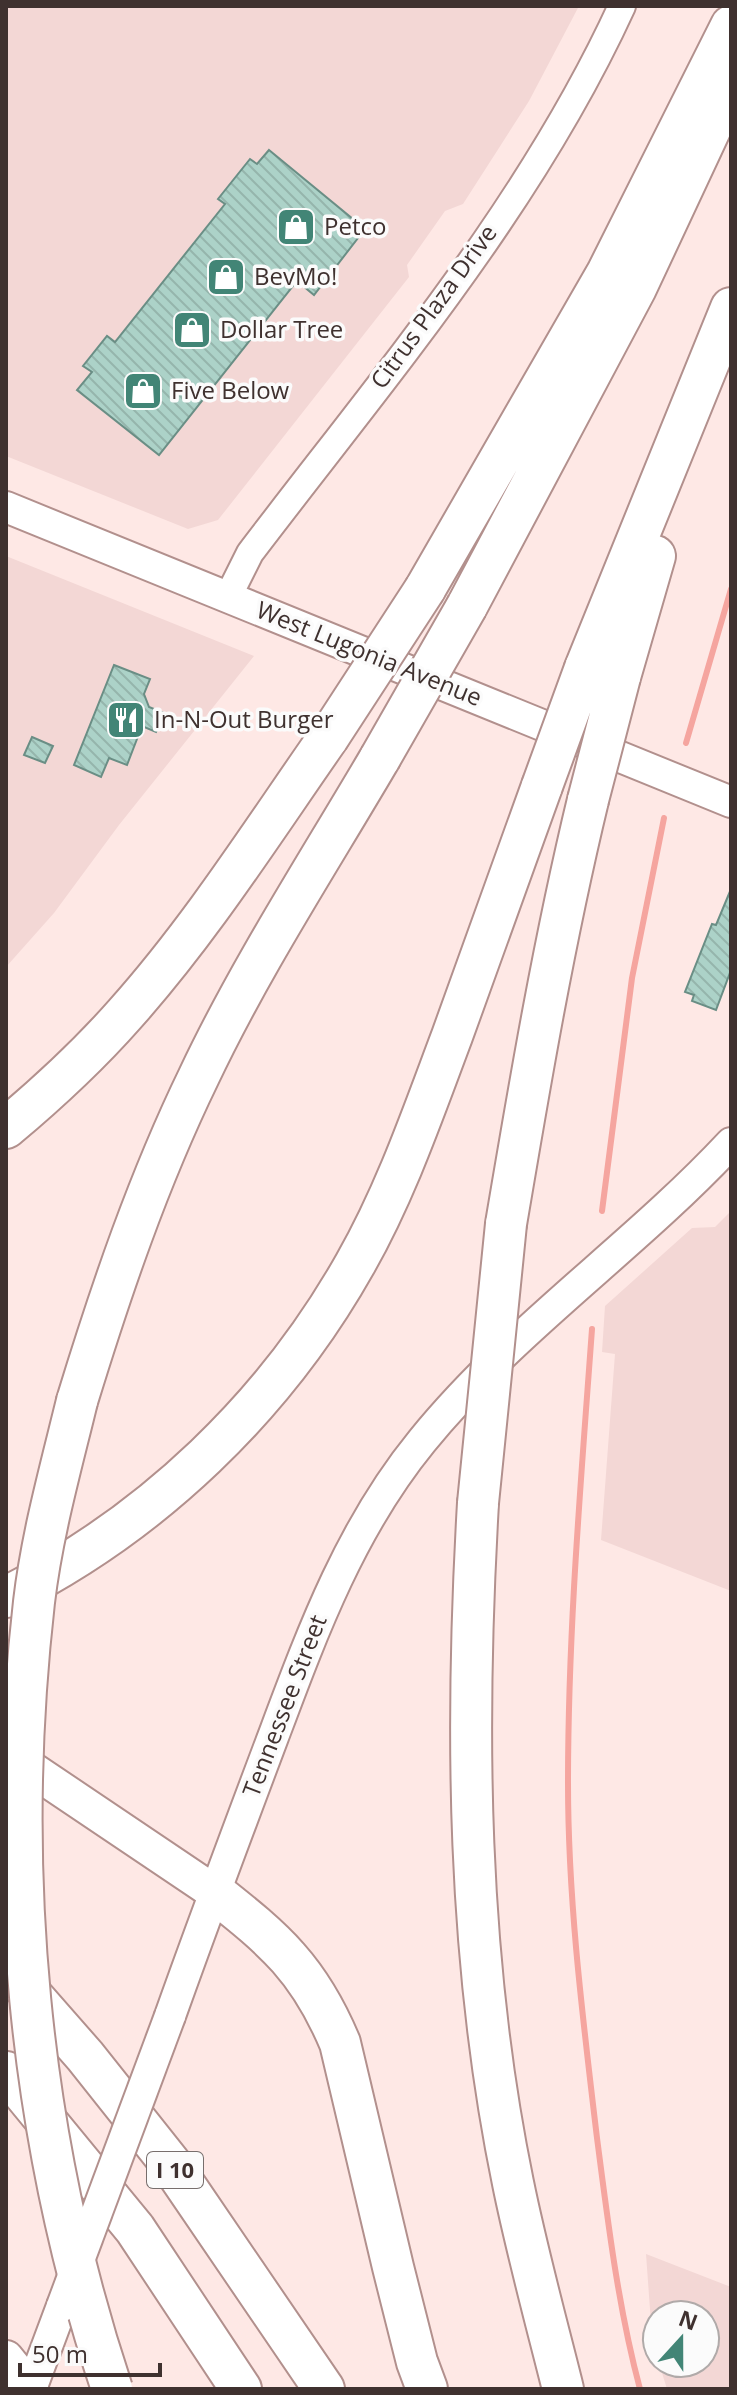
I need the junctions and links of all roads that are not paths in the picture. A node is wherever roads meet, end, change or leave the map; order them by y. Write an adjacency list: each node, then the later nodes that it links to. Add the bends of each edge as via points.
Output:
1 (622, 6): 6 (street, Citrus Plaza Drive, via 567,114 467,267 250,553)
2 (731, 26): 9 (highway, bridge, via 607,273 425,589 328,738 186,940 126,1013 60,1083)
3 (731, 85): 18 (highway, bridge, via 636,288 467,606 200,1072 139,1215 77,1401 35,1598 22,1773 22,1874 39,2079 52,2155 66,2227)
4 (731, 308): 7 (highway)
5 (6, 507): 6 (main road, West Lugonia Avenue)
6 (228, 597): 8 (main road, West Lugonia Avenue)
7 (603, 673): 11 (highway, bridge, via 542,786 394,1187 324,1314 283,1371 185,1475 130,1522); 22 (highway, bridge, via 588,800 538,1033 506,1224 471,1625 475,1881 487,2004 513,2181)
8 (731, 802)
9 (6, 1128)
10 (731, 1143): 13 (main road, Tennessee Street, via 516,1340 395,1476 341,1566 316,1622)
11 (6, 1597)
12 (6, 1752): 13 (main road)
13 (214, 1892): 17 (main road, Tennessee Street, bridge); 21 (highway, via 269,1935 302,1972 340,2043)
14 (6, 1966): 20 (highway, I 10, via 170,2163)
15 (6, 2072): 19 (highway, I 10, via 135,2229)
16 (6, 2358): 17 (main road)
17 (31, 2389)
18 (112, 2389)
19 (241, 2389)
20 (324, 2389)
21 (427, 2389)
22 (563, 2389)

